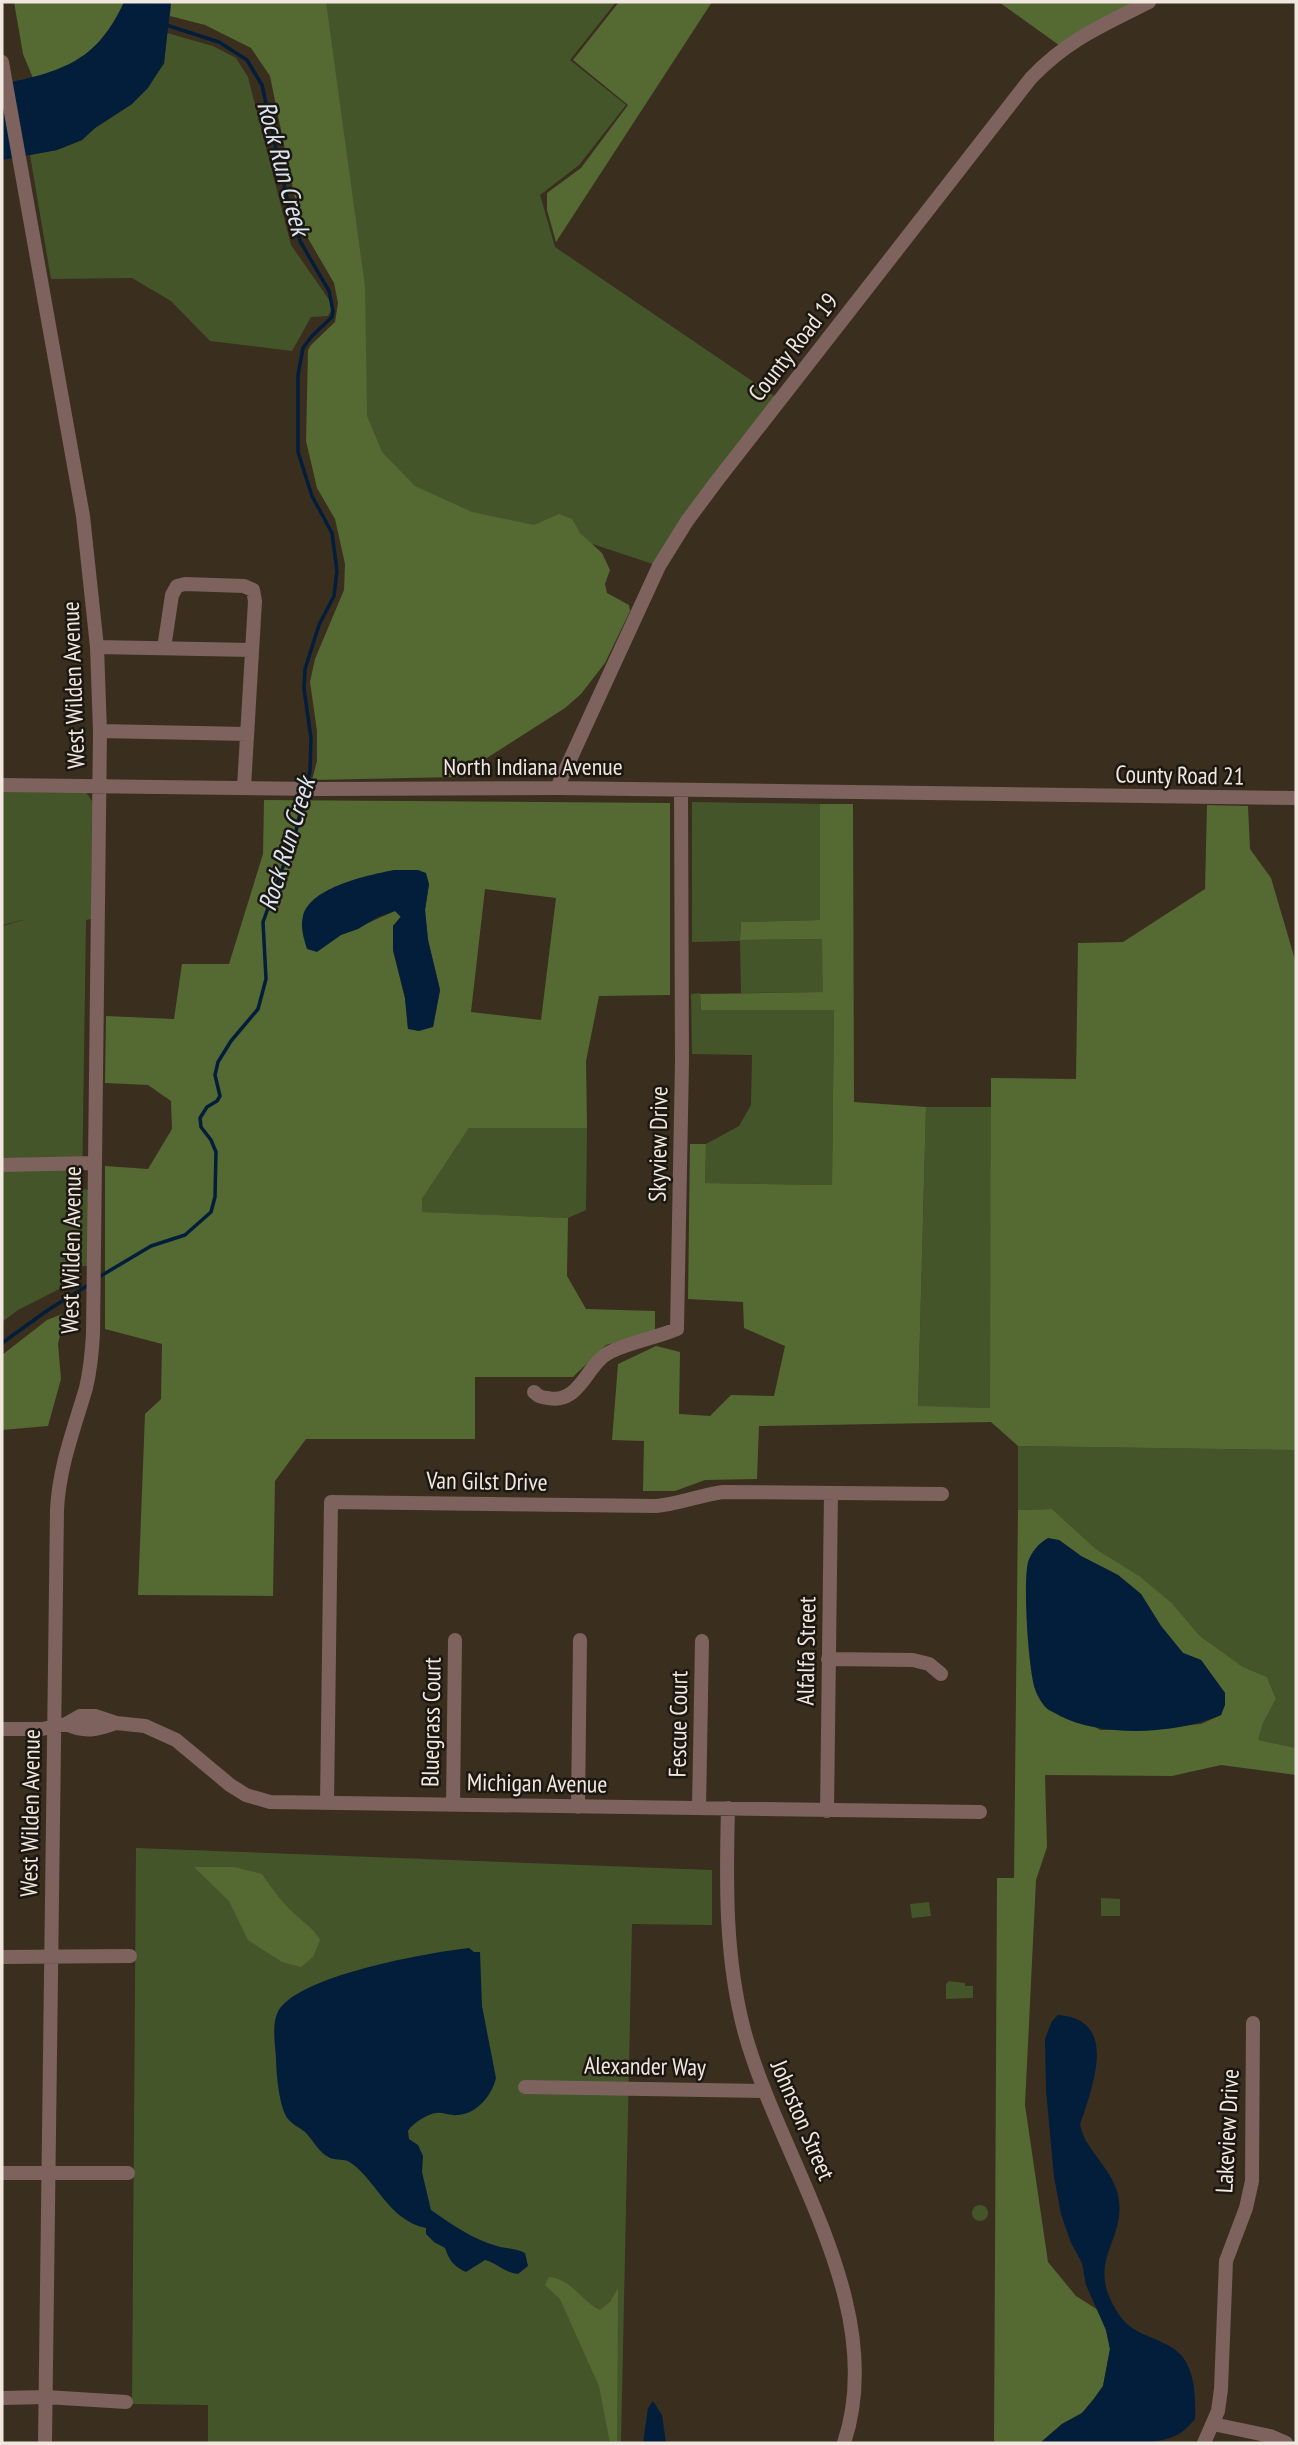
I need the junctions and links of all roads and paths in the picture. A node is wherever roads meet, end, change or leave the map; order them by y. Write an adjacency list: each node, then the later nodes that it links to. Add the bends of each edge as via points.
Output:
1 (1150, 2): 11 (street, County Road 19, via 1086,33 1031,78 716,482 659,566)
2 (2, 62): 3 (street, West Wilden Avenue, via 83,516)
3 (97, 647): 4 (street); 6 (street, West Wilden Avenue)
4 (164, 648): 5 (street); 5 (street, via 172,596 177,586 185,584 254,590)
5 (252, 650): 7 (street)
6 (100, 731): 7 (street); 9 (street, West Wilden Avenue)
7 (247, 734): 10 (street)
8 (2, 785): 9 (street, North Indiana Avenue)
9 (99, 786): 10 (street, North Indiana Avenue); 15 (street, West Wilden Avenue)
10 (244, 788): 11 (street, North Indiana Avenue)
11 (557, 788): 12 (street, North Indiana Avenue)
12 (681, 791): 13 (street, North Indiana Avenue); 17 (street, Skyview Drive, via 677,1329 606,1354 577,1390 564,1398 546,1398)
13 (1064, 796): 14 (street, County Road 21)
14 (1296, 799)
15 (95, 1163): 16 (street); 25 (street, West Wilden Avenue, via 91,1364 58,1490)
16 (2, 1165)
17 (534, 1392)
18 (831, 1493): 19 (street, Van Gilst Drive); 23 (street, Alfalfa Street); 27 (street, Van Gilst Drive, via 723,1492 656,1506 331,1502)
19 (942, 1494)
20 (455, 1640): 28 (street, Bluegrass Court)
21 (580, 1640): 29 (street)
22 (702, 1641): 30 (street, Fescue Court)
23 (828, 1659): 24 (street, via 913,1660 929,1664); 32 (street, Alfalfa Street)
24 (941, 1674)
25 (60, 1726): 26 (street, Michigan Avenue); 27 (street, Michigan Avenue, via 80,1716 145,1726 166,1734 246,1795 270,1802); 36 (street, West Wilden Avenue)
26 (2, 1729)
27 (327, 1803): 28 (street, Michigan Avenue)
28 (453, 1805): 29 (street, Michigan Avenue)
29 (578, 1807): 30 (street, Michigan Avenue)
30 (699, 1808): 31 (street, Michigan Avenue)
31 (728, 1808): 32 (street, Michigan Avenue); 39 (street, Johnston Street, via 727,1911 732,1968 744,2029)
32 (827, 1811): 33 (street, Michigan Avenue)
33 (980, 1812)
34 (130, 1956): 36 (street)
35 (2, 1957): 36 (street)
36 (51, 1957): 41 (street, West Wilden Avenue)
37 (1253, 2023): 46 (street, Lakeview Drive, via 1252,2181 1226,2261 1222,2389)
38 (525, 2087): 39 (street, Alexander Way)
39 (764, 2091): 48 (street, Johnston Street, via 820,2218 841,2284 856,2379)
40 (2, 2173): 41 (street)
41 (49, 2173): 42 (street); 43 (street, West Wilden Avenue)
42 (128, 2173)
43 (46, 2397): 44 (street); 45 (street); 47 (street, West Wilden Avenue)
44 (2, 2398)
45 (126, 2402)
46 (1213, 2424): 49 (street, Lakeview Drive); 50 (street)
47 (45, 2443)
48 (844, 2443)
49 (1204, 2443)
50 (1286, 2443)

